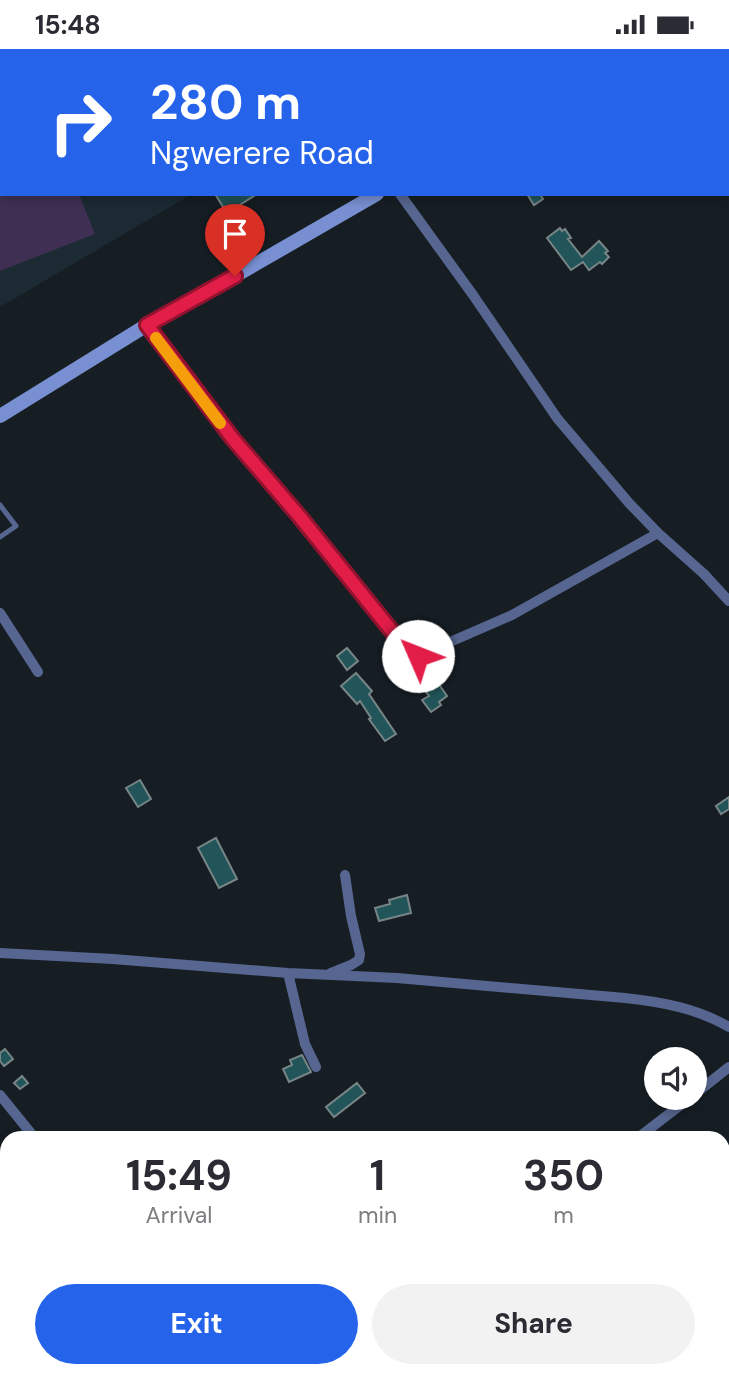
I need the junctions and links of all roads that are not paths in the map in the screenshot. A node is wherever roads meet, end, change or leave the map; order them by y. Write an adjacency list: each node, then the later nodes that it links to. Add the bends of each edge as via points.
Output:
1 (374, 196): 3 (main road)
2 (401, 196): 6 (street, via 557,418)
3 (147, 325): 4 (main road); 6 (street, via 233,439 407,650 418,656 512,615)
4 (0, 415)
5 (0, 505): 7 (lane, via 16,526)
6 (658, 533): 8 (street)
7 (0, 537)
8 (729, 601)
9 (0, 613): 10 (street)
10 (38, 672)
11 (345, 875): 14 (street, via 359,960)
12 (0, 953): 13 (street)
13 (288, 973): 14 (street); 16 (street, via 305,1044)
14 (320, 975): 15 (street, via 659,1002 692,1010)
15 (729, 1027)
16 (316, 1067)
17 (729, 1067): 18 (street)
18 (707, 1085)
19 (0, 1095): 21 (street)
20 (675, 1110): 22 (street)
21 (29, 1131)
22 (647, 1131)

